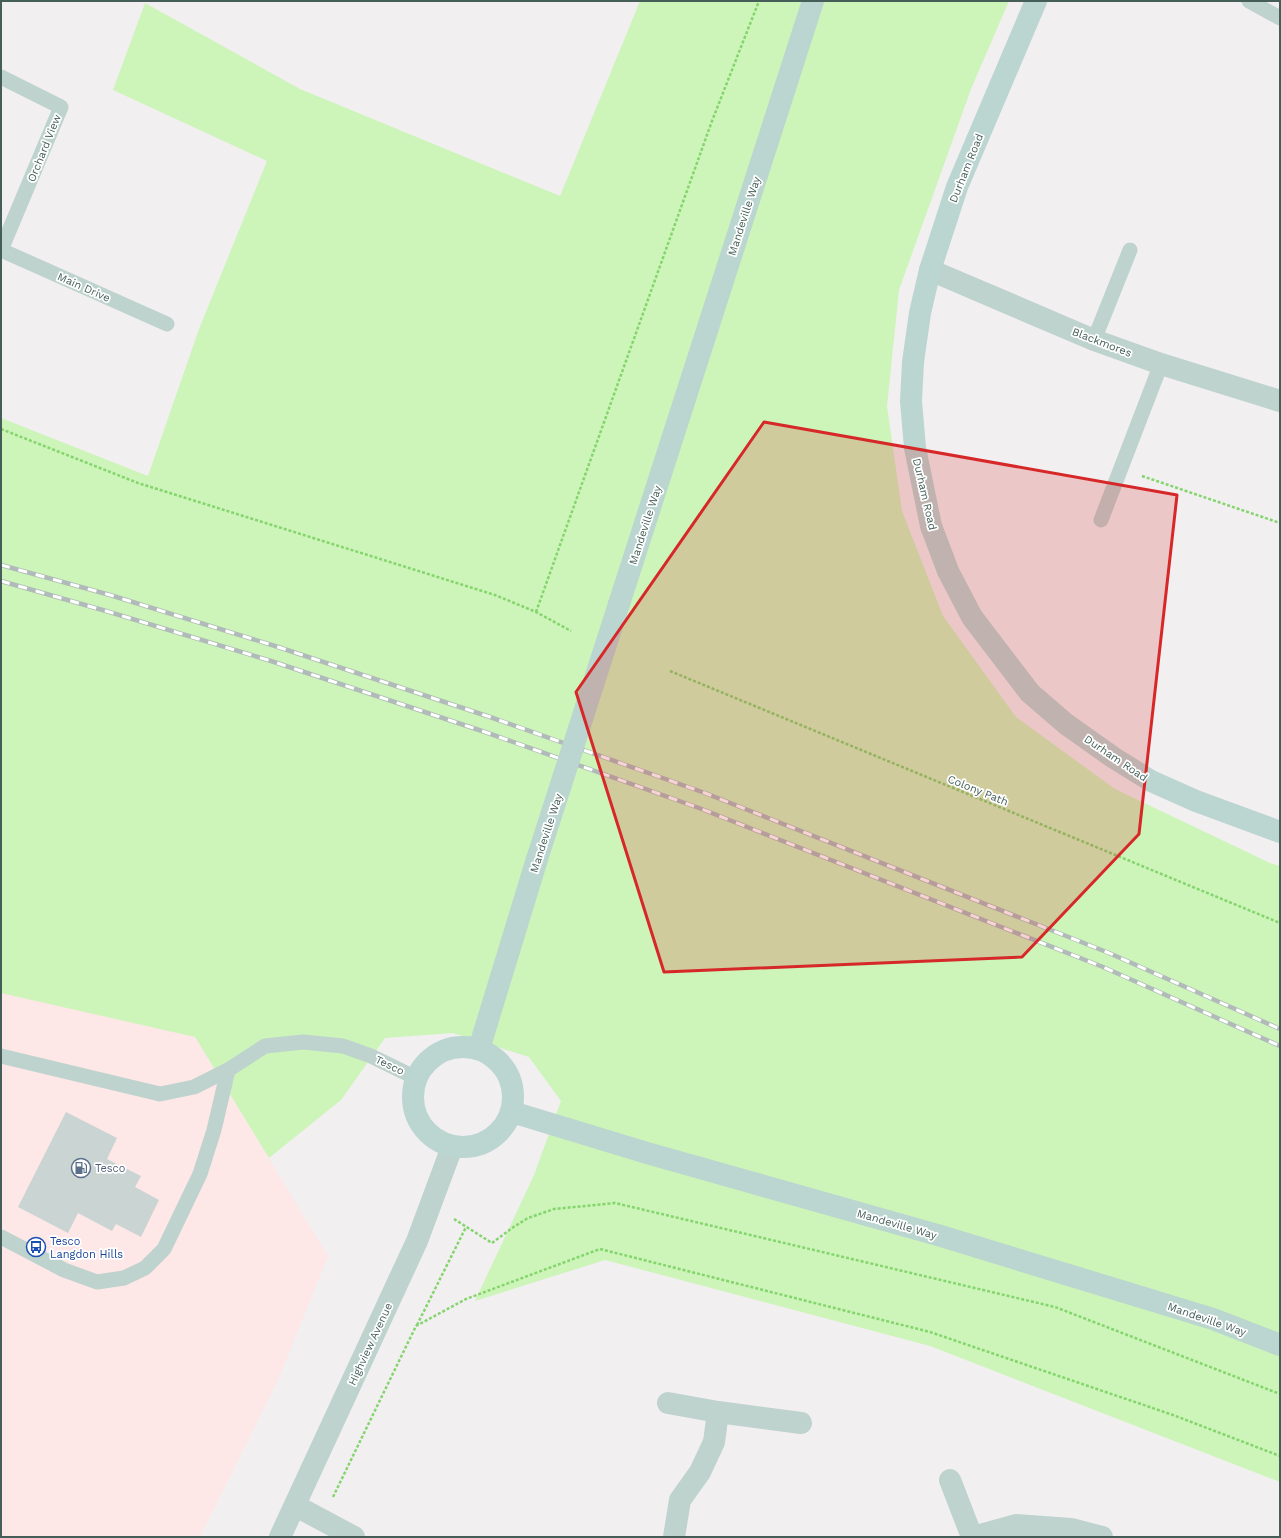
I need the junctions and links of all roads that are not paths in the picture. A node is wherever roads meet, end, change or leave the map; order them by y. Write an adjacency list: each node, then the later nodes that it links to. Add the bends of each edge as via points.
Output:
1 (813, 1): 15 (main road, Mandeville Way, bridge, via 537,859)
2 (1036, 1): 8 (main road, Durham Road, via 957,187)
3 (1249, 1): 4 (lane)
4 (1280, 18)
5 (1, 77): 6 (lane, Orchard View, via 61,107)
6 (1, 250): 9 (lane, Main Drive)
7 (1130, 250): 10 (lane)
8 (930, 270): 10 (street, Blackmores); 14 (main road, Durham Road, via 913,362 911,401 915,448 931,526 948,571 972,617 1030,693 1066,724 1114,758 1151,781)
9 (167, 324)
10 (1094, 340): 11 (street, Blackmores)
11 (1161, 364): 12 (street, Blackmores); 13 (lane)
12 (1280, 401)
13 (1101, 520)
14 (1280, 832)
15 (479, 1049): 18 (main road, via 452,1048 441,1051 430,1058); 19 (main road, via 503,1066 512,1087)
16 (1, 1056): 17 (lane, Tesco, via 160,1094 194,1087)
17 (228, 1070): 18 (lane, Tesco, via 265,1046 303,1042 343,1046 371,1056); 21 (lane, via 214,1130 200,1174 164,1249 145,1268 124,1278 97,1282 64,1270)
18 (416, 1078): 20 (main road, via 413,1108 418,1120 435,1140)
19 (512, 1112): 20 (main road, via 501,1130 485,1142 474,1146); 22 (main road, Mandeville Way, via 956,1241 1213,1320)
20 (452, 1147): 27 (street, Highview Avenue, via 418,1241)
21 (1, 1237)
22 (1280, 1345)
23 (668, 1403): 24 (street)
24 (718, 1412): 25 (street); 30 (street, via 714,1442 700,1472 680,1500)
25 (801, 1423)
26 (950, 1480): 31 (street)
27 (296, 1506): 28 (street, Highview Avenue); 29 (street)
28 (280, 1537)
29 (354, 1537)
30 (674, 1537)
31 (973, 1537): 32 (street, via 1016,1525 1072,1529)
32 (1102, 1537)

